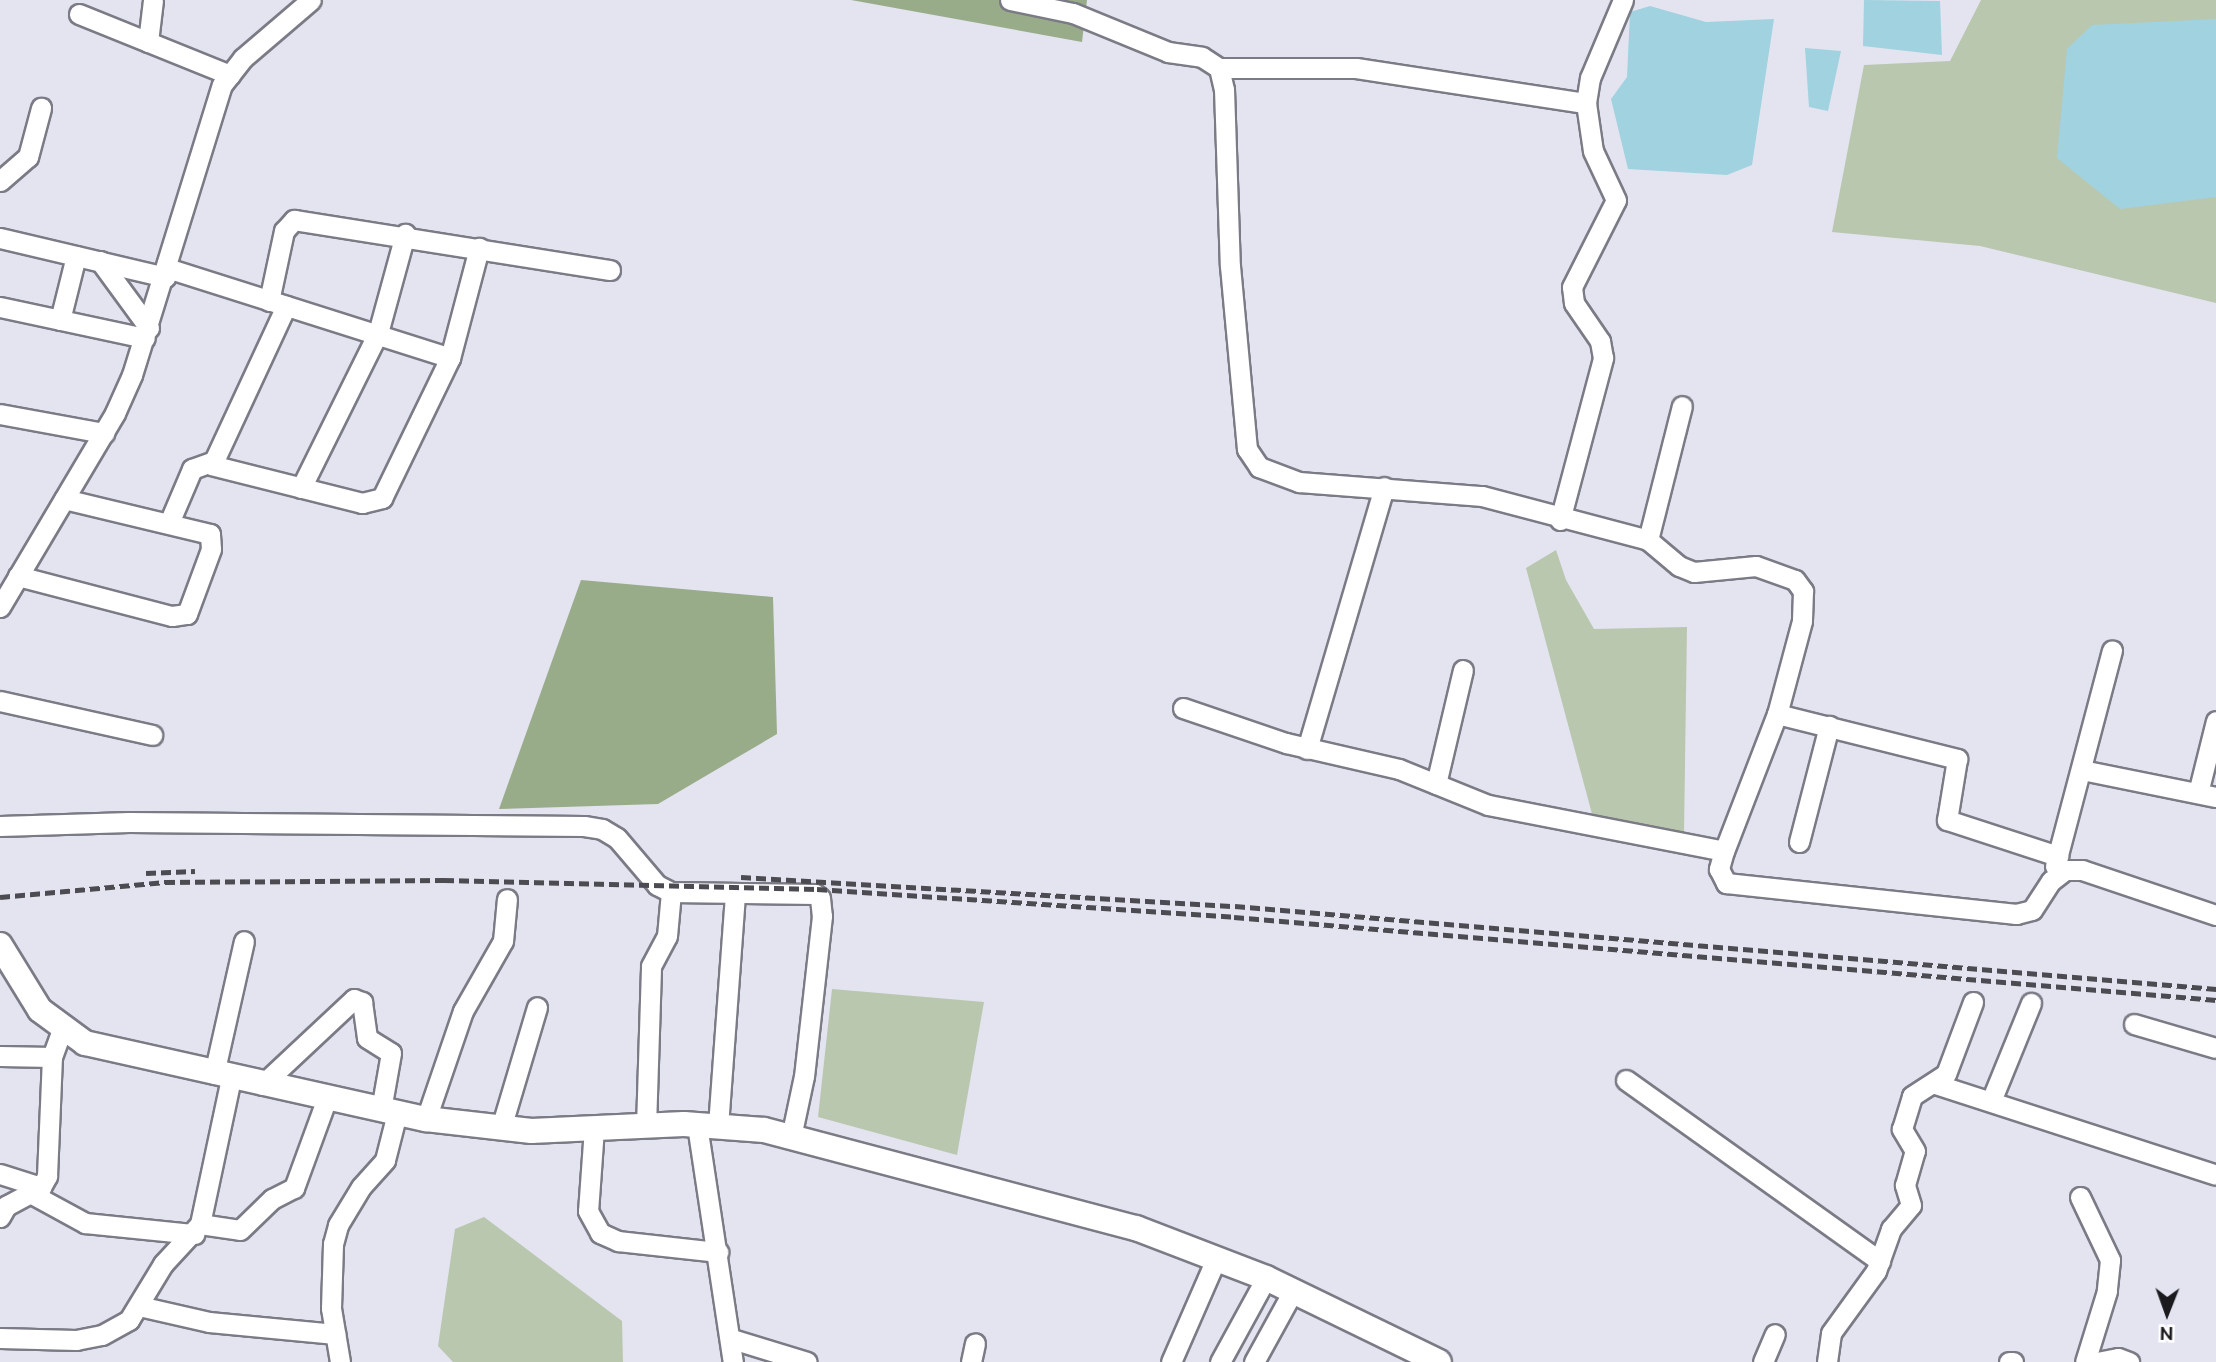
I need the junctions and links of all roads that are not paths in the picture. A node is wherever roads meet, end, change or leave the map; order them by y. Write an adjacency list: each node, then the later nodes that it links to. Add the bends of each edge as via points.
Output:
1 (153, 0): 6 (street)
2 (311, 0): 8 (street, via 289,16)
3 (1010, 0): 7 (street, via 1073,13 1168,52 1202,57)
4 (1623, 0): 9 (street, via 1590,78)
5 (79, 14): 6 (street)
6 (148, 42): 8 (street)
7 (1219, 68): 9 (street, via 1356,68); 29 (street, via 1224,89 1230,266 1247,449 1259,467 1278,477)
8 (222, 87): 18 (street)
9 (1586, 103): 32 (street, via 1593,151 1616,200 1572,287 1574,303 1600,341 1603,358)
10 (41, 108): 11 (street, via 28,157)
11 (0, 181)
12 (405, 234): 14 (street); 19 (street, via 293,220 284,231); 23 (street)
13 (0, 238): 15 (street)
14 (479, 248): 17 (street); 24 (street)
15 (76, 256): 16 (street); 21 (street)
16 (100, 261): 18 (street); 22 (street)
17 (610, 270)
18 (166, 272): 19 (street); 22 (street)
19 (278, 304): 23 (street); 28 (street)
20 (0, 307): 21 (street)
21 (61, 320): 22 (street)
22 (147, 333): 27 (street)
23 (378, 333): 24 (street); 30 (street)
24 (450, 358): 30 (street, via 382,498 362,503)
25 (1682, 406): 34 (street)
26 (0, 414): 27 (street)
27 (104, 433): 31 (street)
28 (211, 465): 30 (street); 33 (street, via 192,469)
29 (1384, 487): 32 (street, via 1460,491); 45 (street)
30 (301, 488)
31 (64, 499): 33 (street); 35 (street)
32 (1560, 520): 34 (street)
33 (169, 523): 35 (street, via 203,530 212,541 191,606 180,617)
34 (1648, 540): 41 (street, via 1679,566 1694,572 1756,566 1795,580 1803,591 1802,621)
35 (18, 576): 36 (street)
36 (0, 607)
37 (2112, 650): 46 (street)
38 (1463, 670): 47 (street)
39 (0, 701): 44 (street)
40 (1183, 708): 45 (street)
41 (1777, 714): 43 (street); 51 (street)
42 (2216, 721): 48 (street)
43 (1829, 726): 50 (street); 52 (street, via 1957,759 1947,820)
44 (152, 735)
45 (1307, 749): 47 (street, via 1380,763)
46 (2082, 771): 48 (street); 52 (street)
47 (1436, 784): 51 (street, via 1488,805)
48 (2207, 795)
49 (0, 826): 54 (street, via 129,822 584,826 617,838 657,886)
50 (1799, 842)
51 (1724, 851): 53 (street, via 1718,869 1726,883 1744,888 2016,914 2032,910)
52 (2058, 856): 53 (street)
53 (2052, 881): 57 (street, via 2065,870 2101,874)
54 (671, 892): 55 (street); 77 (street, via 667,936 651,966)
55 (735, 894): 76 (street); 80 (street, via 815,894 820,898 804,1076)
56 (507, 899): 75 (street, via 503,941 463,1011)
57 (2216, 915)
58 (244, 941): 68 (street)
59 (0, 945): 64 (main road, via 40,1010)
60 (1973, 1002): 71 (street, via 1946,1074)
61 (2031, 1003): 73 (street)
62 (537, 1007): 78 (street)
63 (2134, 1024): 65 (street)
64 (62, 1030): 67 (street); 68 (main road, via 85,1043)
65 (2216, 1048)
66 (0, 1056): 67 (street)
67 (52, 1057): 83 (street, via 48,1165)
68 (222, 1076): 70 (main road); 86 (street)
69 (1626, 1080): 89 (street)
70 (262, 1084): 72 (main road); 74 (street, via 354,999 362,1002 367,1038 391,1054)
71 (1935, 1084): 73 (street); 89 (street, via 1916,1090 1908,1107 1902,1129 1915,1151 1905,1185 1912,1201 1891,1229)
72 (327, 1098): 74 (main road); 86 (street, via 294,1188 272,1199 240,1230)
73 (1991, 1101): 82 (street)
74 (389, 1111): 75 (main road); 93 (street, via 386,1160 361,1187 338,1225 330,1276)
75 (426, 1119): 78 (main road)
76 (708, 1125): 77 (main road); 80 (main road); 87 (street)
77 (646, 1127): 79 (main road)
78 (501, 1128): 79 (main road)
79 (594, 1128): 87 (street, via 588,1211 600,1233 618,1241)
80 (791, 1137): 88 (main road, via 1136,1228)
81 (0, 1174): 83 (street)
82 (2216, 1175)
83 (36, 1190): 85 (street, via 6,1206); 86 (street, via 85,1223)
84 (2080, 1197): 106 (street, via 2110,1260 2107,1291)
85 (0, 1217)
86 (197, 1229): 92 (street, via 163,1264)
87 (718, 1252): 96 (street)
88 (1216, 1259): 90 (main road); 100 (street)
89 (1881, 1261): 105 (street, via 1830,1333)
90 (1266, 1278): 91 (main road); 101 (street)
91 (1293, 1291): 102 (street); 103 (main road)
92 (139, 1306): 93 (street, via 209,1322); 95 (street, via 129,1320 102,1335 76,1340)
93 (335, 1334): 97 (street)
94 (1775, 1334): 104 (street)
95 (0, 1338)
96 (732, 1339): 98 (street); 99 (street)
97 (340, 1362)
98 (733, 1362)
99 (807, 1362)
100 (1171, 1362)
101 (1220, 1362)
102 (1254, 1362)
103 (1439, 1362)
104 (1763, 1362)
105 (1827, 1362)
106 (2085, 1362)
107 (2097, 1362): 108 (street, via 2118,1357)
108 (2129, 1362)

